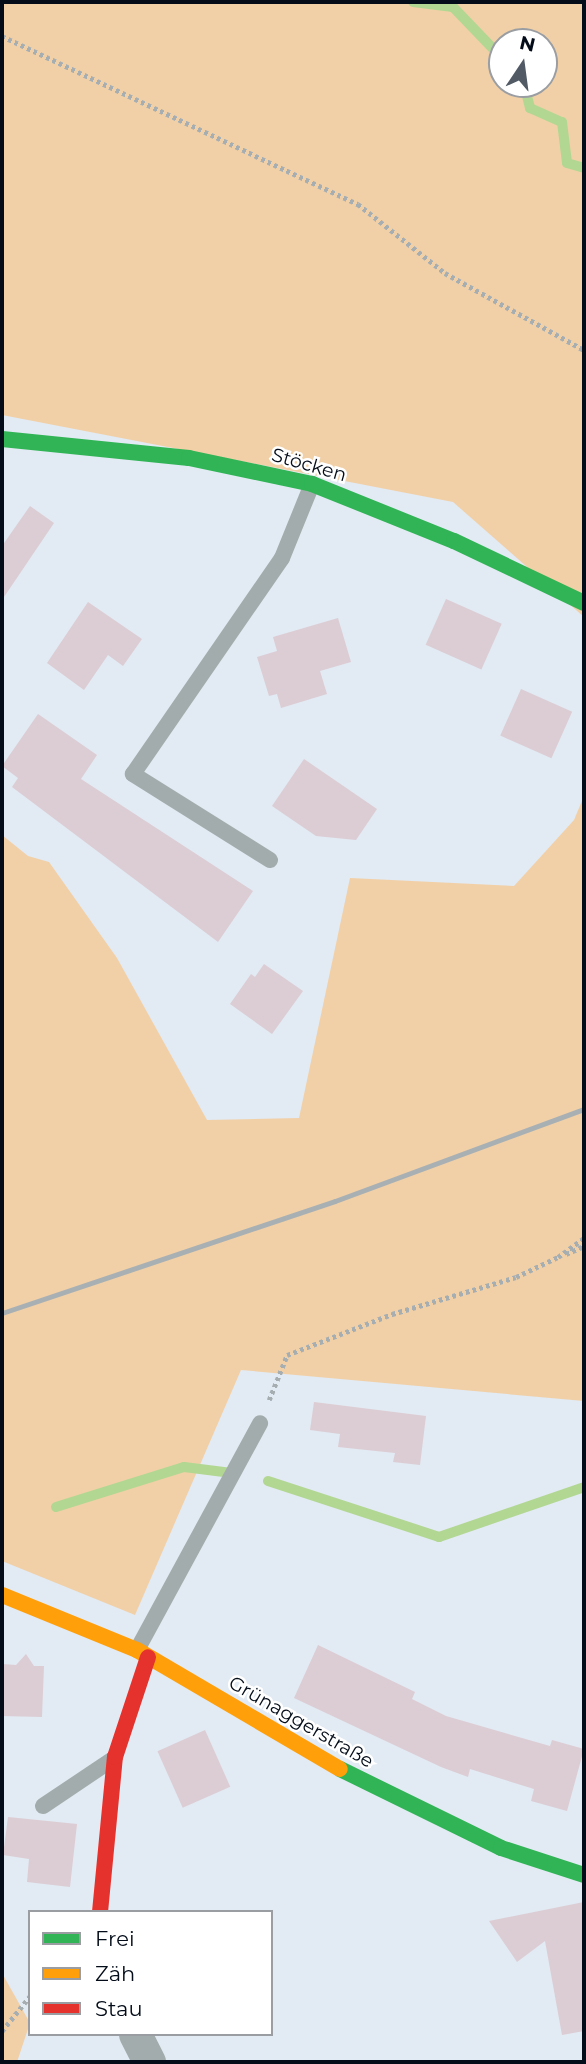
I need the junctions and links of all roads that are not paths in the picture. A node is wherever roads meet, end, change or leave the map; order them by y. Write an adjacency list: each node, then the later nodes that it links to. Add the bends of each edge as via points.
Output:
1 (2, 439): 2 (street, Stöcken, via 189,458)
2 (312, 484): 3 (street, Stöcken, via 454,541); 4 (lane, via 282,558 133,774)
3 (584, 603)
4 (270, 860)
5 (260, 1423): 7 (lane)
6 (2, 1595): 7 (street, Grünaggerstraße)
7 (142, 1654): 8 (street); 10 (street, Grünaggerstraße, via 375,1789 501,1848)
8 (115, 1758): 9 (lane); 11 (street)
9 (43, 1806)
10 (584, 1875)
11 (100, 1910)
12 (136, 2036): 13 (street)
13 (149, 2062)

